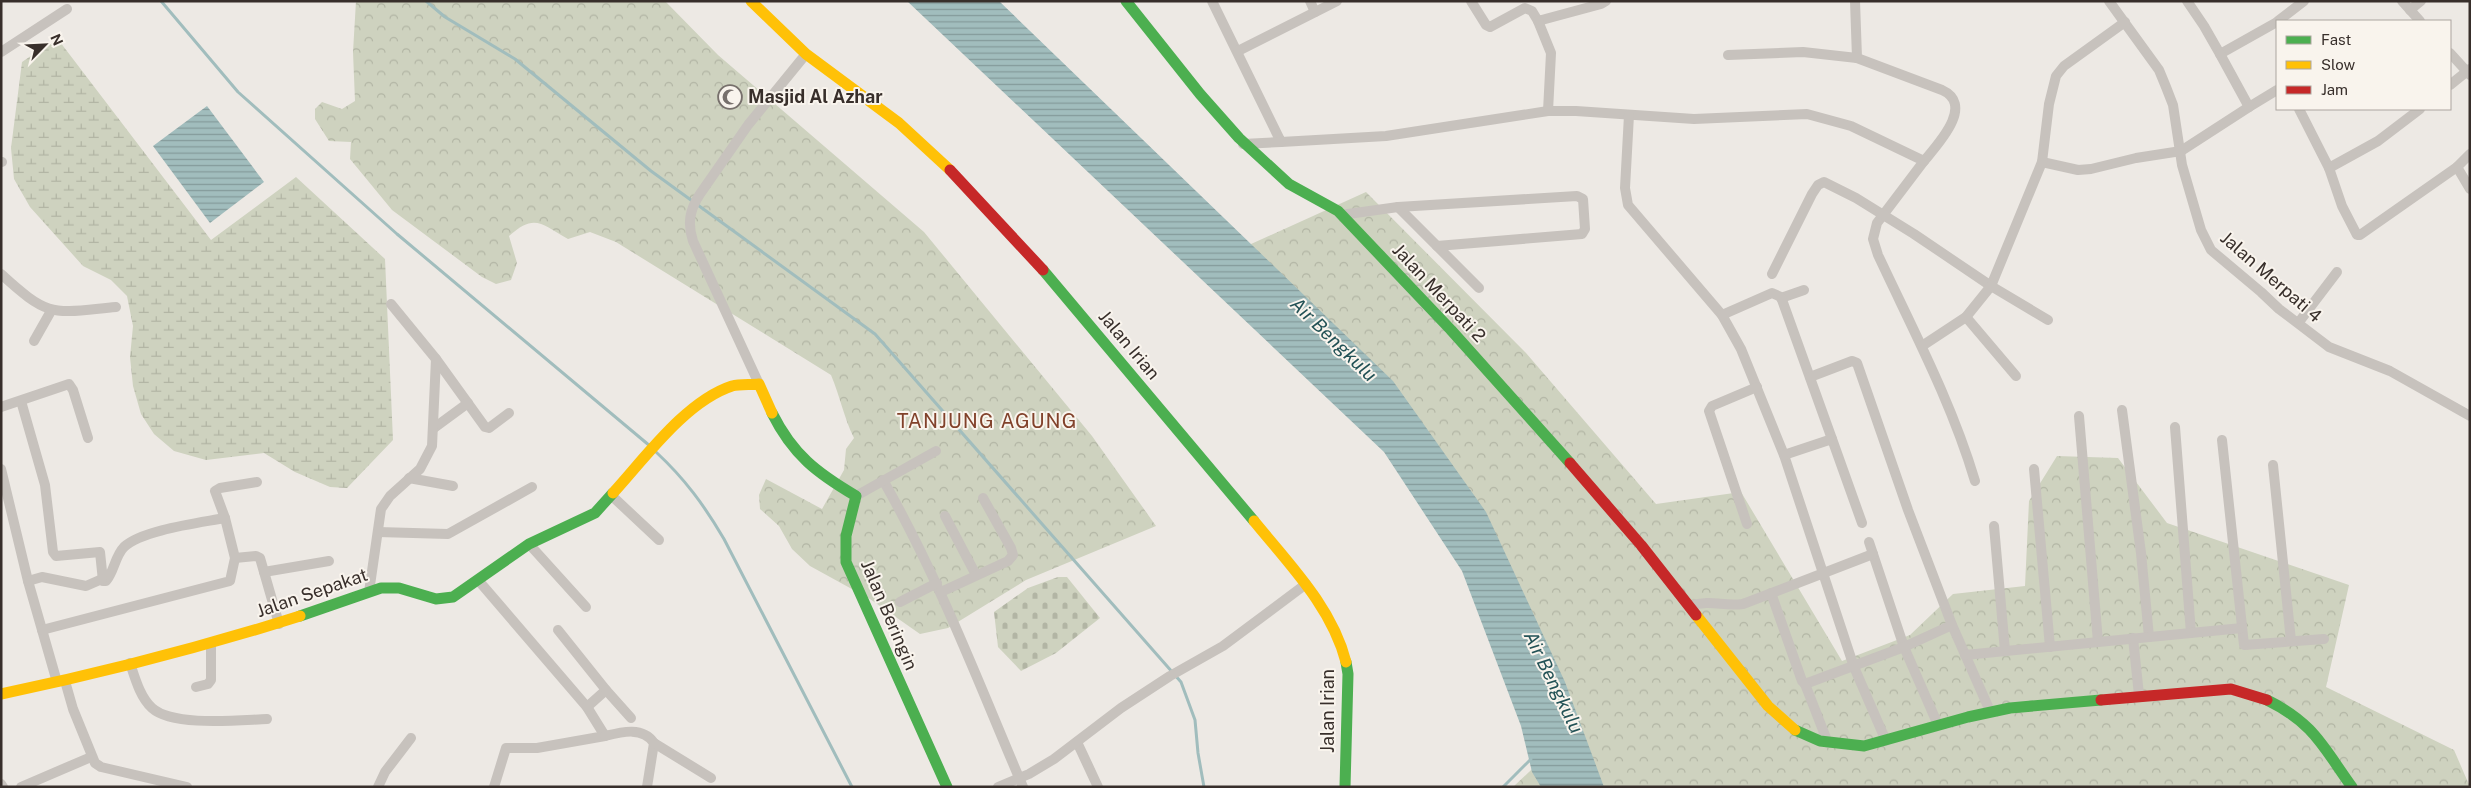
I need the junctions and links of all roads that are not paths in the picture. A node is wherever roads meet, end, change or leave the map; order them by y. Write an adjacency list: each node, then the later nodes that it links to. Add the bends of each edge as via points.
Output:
1 (751, 1): 24 (street, Jalan Irian)
2 (1126, 1): 38 (street, Jalan Merpati 2)
3 (1212, 1): 23 (street)
4 (1310, 1): 16 (street)
5 (1337, 1): 16 (street)
6 (1471, 1): 19 (street, via 1488,26 1494,26 1525,8 1532,11)
7 (1606, 1): 19 (street)
8 (1856, 1): 28 (street)
9 (2109, 1): 20 (street, Jalan Merpati 4)
10 (2187, 1): 25 (street)
11 (2304, 1): 17 (street)
12 (2402, 1): 15 (street)
13 (2421, 1): 15 (street)
14 (67, 9): 22 (street)
15 (2410, 10): 18 (street)
16 (1315, 12): 23 (street)
17 (2279, 20)
18 (2419, 20)
19 (1538, 21): 35 (street, via 1551,52)
20 (2125, 22): 39 (street, Jalan Merpati 4, via 2159,70 2173,105); 42 (street, via 2064,66 2056,76)
21 (2276, 22): 25 (street)
22 (1, 52)
23 (1238, 52): 37 (street)
24 (806, 54): 69 (street, via 748,125 693,205 689,222 693,241); 115 (street, Jalan Irian, via 899,123 936,155 996,217 1062,291)
25 (2220, 54): 32 (street)
26 (2451, 54): 29 (street)
27 (1728, 55): 28 (street, via 1803,52)
28 (1856, 58): 41 (street, via 1942,90 1954,98 1956,106 1949,129)
29 (2469, 72): 30 (street)
30 (2451, 84)
31 (2276, 91): 32 (street)
32 (2249, 107): 39 (street)
33 (2300, 110): 44 (street)
34 (2419, 110): 44 (street, via 2378,141)
35 (1548, 112): 36 (street); 37 (street, via 1386,136)
36 (1629, 115): 41 (street, via 1694,120 1795,114 1820,116 1851,126); 60 (street, via 1625,188 1628,205)
37 (1281, 142): 38 (street)
38 (1243, 144): 47 (street, Jalan Merpati 2, via 1298,191 1325,202)
39 (2181, 151): 42 (street, via 2091,169 2078,170); 63 (street, Jalan Merpati 4, via 2201,230 2211,250 2279,309)
40 (2470, 154): 43 (street)
41 (1924, 161): 48 (street)
42 (2042, 162): 53 (street)
43 (2457, 167): 44 (street, via 2360,235 2357,235 2342,206); 45 (street)
44 (2329, 168)
45 (2470, 189)
46 (1398, 206): 47 (street); 49 (street); 49 (street, via 1577,196 1583,199 1586,229 1582,234)
47 (1341, 215): 120 (street, Jalan Merpati 2, via 1451,330 1569,462)
48 (1884, 215): 52 (street, via 1828,183 1820,184); 53 (street); 65 (street, via 1873,232 1875,246)
49 (1437, 246): 54 (street)
50 (2337, 272): 63 (street)
51 (1, 274): 59 (street, via 30,300)
52 (1772, 274)
53 (1991, 286): 61 (street); 62 (street)
54 (1479, 288)
55 (1804, 290): 56 (street)
56 (1781, 298): 60 (street, via 1772,293); 68 (street)
57 (391, 304): 66 (street)
58 (116, 307): 59 (street)
59 (51, 311): 64 (street)
60 (1722, 315): 70 (street)
61 (1966, 318): 65 (street); 67 (street)
62 (2048, 320)
63 (2299, 322): 77 (street, Jalan Merpati 4, via 2330,347 2390,370)
64 (34, 341)
65 (1922, 346): 90 (street, via 1955,419)
66 (436, 360): 72 (street); 79 (street)
67 (2016, 376)
68 (1810, 377): 81 (street); 123 (street, via 1852,361 1857,363)
69 (759, 384): 94 (street, Jalan Sepakat, via 740,385 704,401 667,434); 95 (street, via 780,431 799,458)
70 (1757, 387): 84 (street); 100 (street, via 1712,406 1709,411)
71 (21, 401): 73 (street); 80 (street, via 62,385 71,385); 112 (street, via 45,485 53,552 59,557 100,552)
72 (468, 403): 75 (street, via 487,428); 79 (street)
73 (1, 407)
74 (2122, 410): 128 (street)
75 (509, 413)
76 (2079, 416): 132 (street)
77 (2470, 416)
78 (2175, 427): 127 (street)
79 (434, 428): 88 (street, via 429,454)
80 (88, 438)
81 (1832, 438): 84 (street); 99 (street)
82 (2222, 440): 124 (street)
83 (936, 451): 89 (street)
84 (1784, 455): 110 (street)
85 (2273, 465): 131 (street)
86 (1, 469): 114 (street)
87 (2034, 469): 135 (street)
88 (409, 478): 92 (street); 102 (street, via 383,506)
89 (883, 480): 95 (street); 116 (street, via 912,530)
90 (1975, 481)
91 (257, 482): 98 (street, via 215,490)
92 (454, 486)
93 (532, 487): 102 (street, via 448,534)
94 (612, 496): 103 (street); 105 (street, Jalan Sepakat, via 587,518)
95 (856, 496): 166 (street, Jalan Beringin, via 846,536 846,562)
96 (983, 498): 111 (street, via 1013,555 1008,561)
97 (945, 516): 111 (street)
98 (225, 518): 107 (street); 112 (street, via 167,529 128,544 108,580)
99 (1862, 523)
100 (1747, 524)
101 (1994, 526): 136 (street)
102 (378, 532): 117 (street)
103 (659, 540)
104 (1869, 542): 106 (street)
105 (529, 544): 113 (street, Jalan Sepakat); 121 (street)
106 (1873, 554): 110 (street); 134 (street)
107 (235, 558): 109 (street, via 259,557); 125 (street, via 230,581)
108 (329, 561): 109 (street)
109 (264, 572): 122 (street)
110 (1823, 572): 118 (street); 139 (street)
111 (976, 575): 116 (street)
112 (102, 579): 114 (street, via 86,586 42,577)
113 (478, 580): 117 (street, Jalan Sepakat, via 445,600 393,587); 146 (street)
114 (28, 581): 125 (street)
115 (1306, 584): 154 (street, via 1223,646 1121,708); 169 (street, Jalan Irian, via 1336,632 1346,660)
116 (939, 588): 119 (street); 159 (street)
117 (369, 592): 122 (street, Jalan Sepakat)
118 (1771, 593): 120 (street, via 1731,606 1712,601); 141 (street)
119 (900, 602)
120 (1690, 606): 156 (street, Jalan Merpati 2, via 1783,721 1809,738)
121 (586, 607)
122 (279, 624): 133 (street, Jalan Sepakat)
123 (1952, 625): 134 (street); 137 (street)
124 (2242, 628): 127 (street); 131 (street, via 2244,645)
125 (42, 630): 140 (street)
126 (558, 630): 143 (street)
127 (2191, 633): 128 (street)
128 (2149, 637): 129 (street)
129 (2134, 638): 132 (street); 145 (street)
130 (2324, 639): 131 (street)
131 (2291, 641)
132 (2098, 642): 135 (street)
133 (211, 644): 138 (street, Jalan Sepakat); 142 (street, via 210,680 208,684)
134 (1904, 647): 139 (street); 150 (street)
135 (2050, 647): 136 (street)
136 (2005, 651): 137 (street)
137 (1965, 655): 147 (street)
138 (130, 663): 140 (street, Jalan Sepakat); 149 (street, via 146,701 161,714 179,718)
139 (1854, 667): 141 (street); 153 (street)
140 (61, 682): 144 (street, Jalan Sepakat); 157 (street)
141 (1805, 684): 156 (street)
142 (196, 687)
143 (606, 690): 146 (street); 148 (street)
144 (1, 694)
145 (2139, 695): 147 (street, Jalan Merpati 2); 170 (street, Jalan Merpati 2, via 2231,689 2259,696 2292,712 2318,736)
146 (587, 708): 151 (street)
147 (1990, 711): 150 (street, Jalan Merpati 2)
148 (631, 718)
149 (266, 719)
150 (1938, 725): 153 (street, Jalan Merpati 2)
151 (605, 736): 155 (street, via 634,732 647,736); 164 (street, via 546,746 506,748)
152 (411, 738): 163 (street, via 385,772)
153 (1886, 741): 156 (street, Jalan Merpati 2, via 1859,746)
154 (1077, 742): 159 (street); 168 (street)
155 (654, 743): 158 (street); 165 (street)
156 (1828, 743)
157 (91, 757): 160 (street, via 101,767); 161 (street)
158 (711, 778)
159 (1022, 782): 167 (street)
160 (174, 785): 162 (street)
161 (21, 787)
162 (187, 787)
163 (378, 787)
164 (494, 787)
165 (647, 787)
166 (947, 787)
167 (998, 787)
168 (1098, 787)
169 (1345, 787)
170 (2352, 787)

